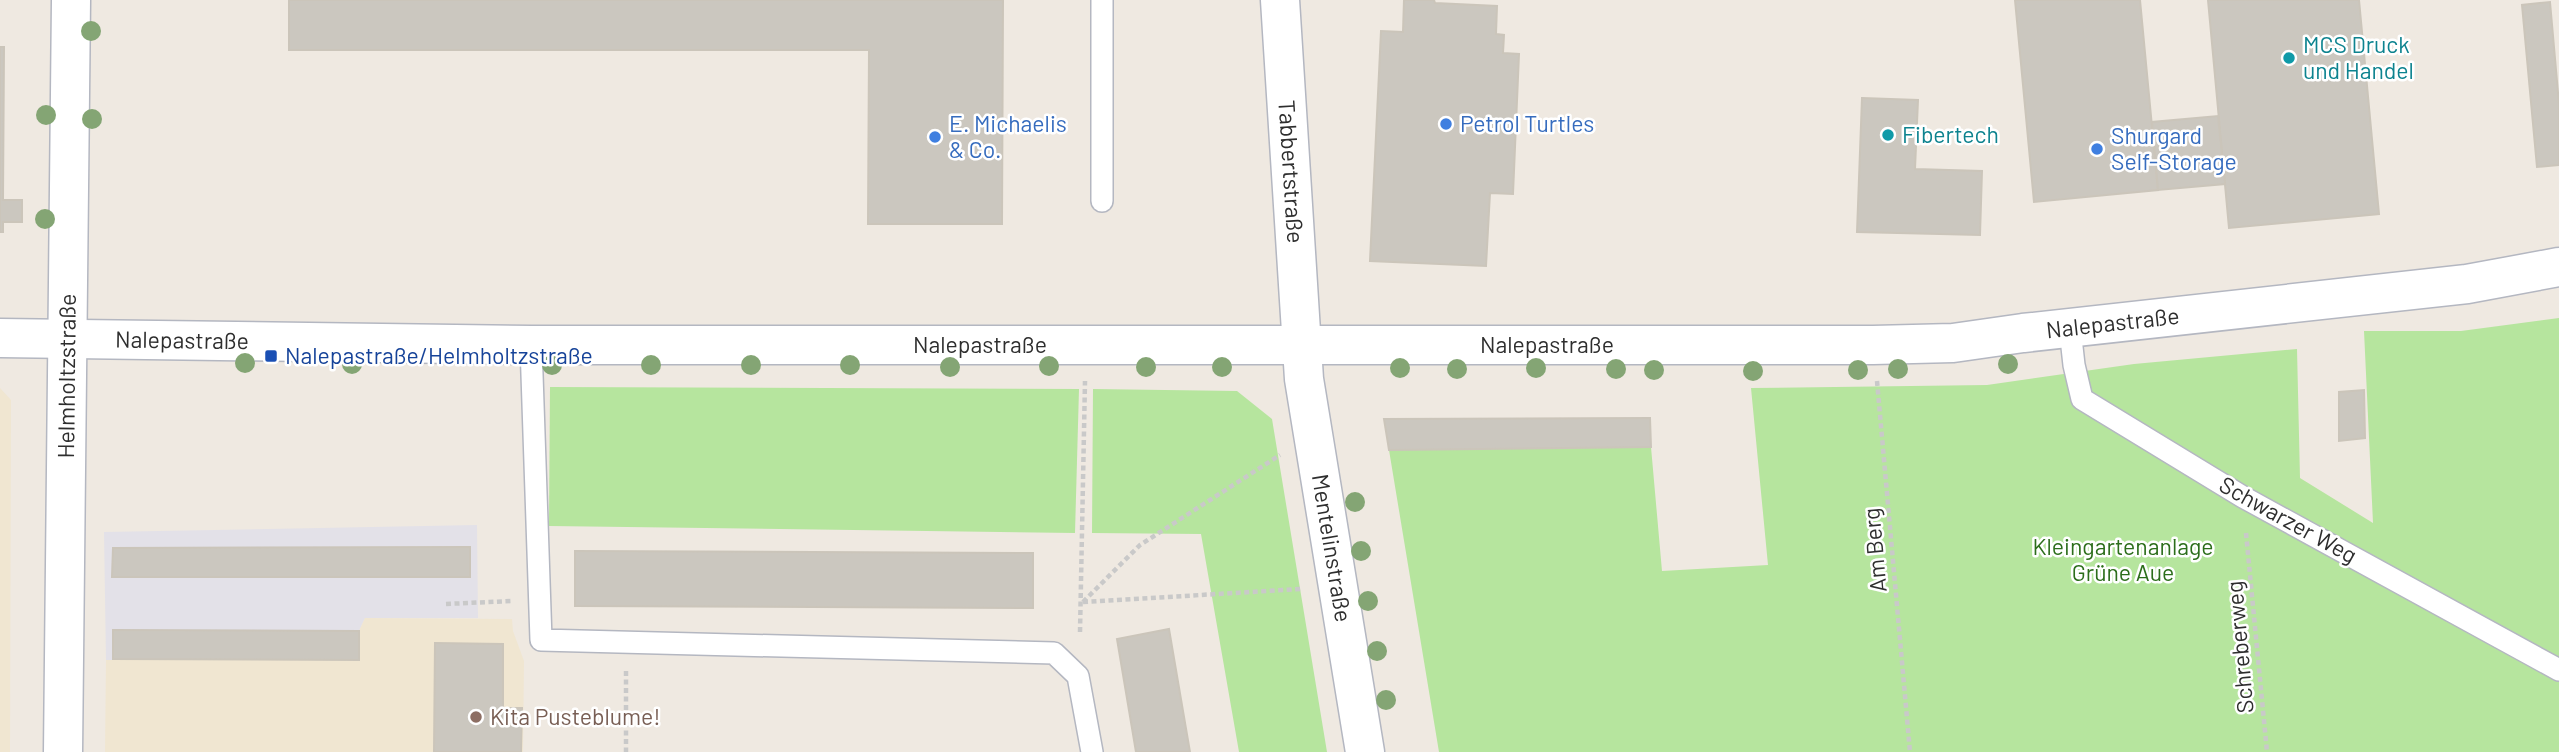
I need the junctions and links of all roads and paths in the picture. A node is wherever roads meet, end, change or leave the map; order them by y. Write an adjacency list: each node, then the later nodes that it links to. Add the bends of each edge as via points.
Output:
1 (71, 0): 8 (street, Helmholtzstraße)
2 (1102, 0): 4 (lane)
3 (1280, 0): 9 (street, Tabbertstraße)
4 (1102, 201)
5 (2559, 267): 6 (street, Nalepastraße, via 2467,284)
6 (2070, 329): 11 (street, Nalepastraße, via 1953,343); 14 (lane, Schwarzer Weg, via 2082,399)
7 (0, 338): 8 (street, Nalepastraße)
8 (66, 338): 10 (street, Nalepastraße); 22 (street, Helmholtzstraße)
9 (1302, 343): 10 (street, Nalepastraße); 11 (street, Nalepastraße); 25 (street, Mentelinstraße, via 1304,379)
10 (531, 345): 16 (lane)
11 (1873, 345): 26 (path, Am Berg)
12 (1085, 376): 17 (path)
13 (1286, 451): 17 (path, via 1139,545)
14 (2243, 497): 21 (lane, Schwarzer Weg); 27 (path, Schreberweg)
15 (1310, 588): 17 (path)
16 (540, 599): 18 (path); 20 (lane, via 541,640)
17 (1082, 602): 19 (path)
18 (446, 604)
19 (1080, 632)
20 (626, 642): 23 (path); 24 (lane, via 1054,653 1079,676)
21 (2559, 670)
22 (63, 752)
23 (626, 752)
24 (1092, 752)
25 (1365, 752)
26 (1910, 752)
27 (2267, 752)

